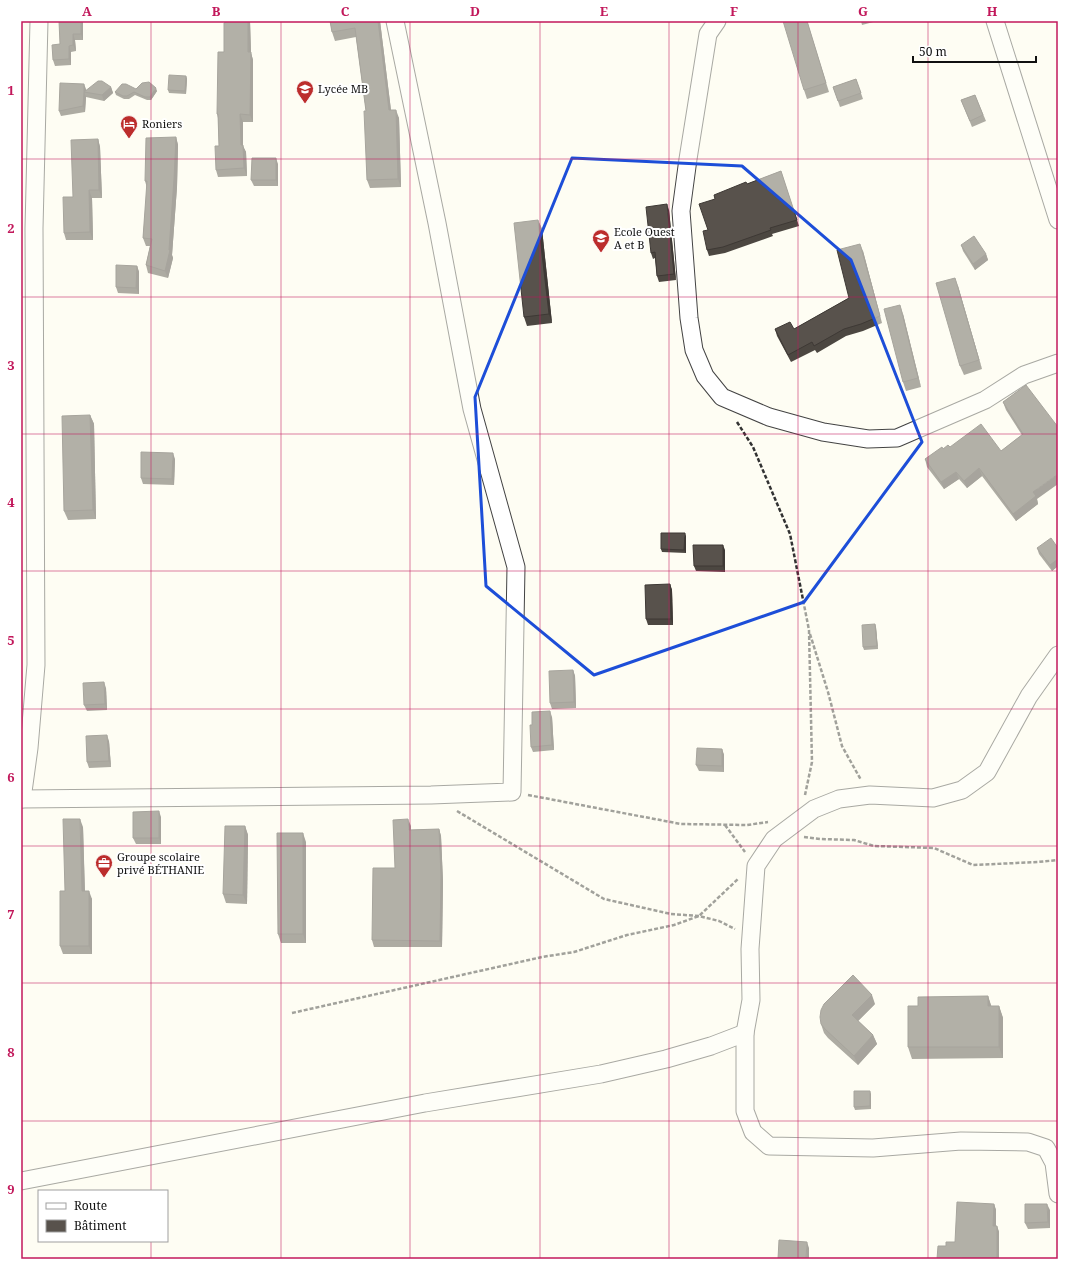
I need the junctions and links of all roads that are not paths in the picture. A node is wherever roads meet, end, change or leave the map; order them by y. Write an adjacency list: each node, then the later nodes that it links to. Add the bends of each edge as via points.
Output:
1 (39, 21): 6 (street)
2 (395, 21): 9 (street, via 472,409 516,567 512,792)
3 (717, 21): 7 (street, via 708,34 681,211 694,350 706,376 722,397 769,417 823,432 868,439 897,438 985,400 1024,375)
4 (995, 21): 5 (street)
5 (1058, 220)
6 (28, 228): 9 (street, via 36,665)
7 (1058, 363)
8 (1058, 655): 10 (street, via 1029,696 987,772 962,790 933,798 870,795 839,799 814,808 774,839 756,866 750,949 751,1000)
9 (22, 799)
10 (745, 1033): 11 (street, via 681,1055 601,1074 425,1103); 12 (street, via 745,1110 753,1132 769,1146 873,1148 961,1141 1028,1142 1046,1148 1054,1163)
11 (21, 1182)
12 (1058, 1194)

